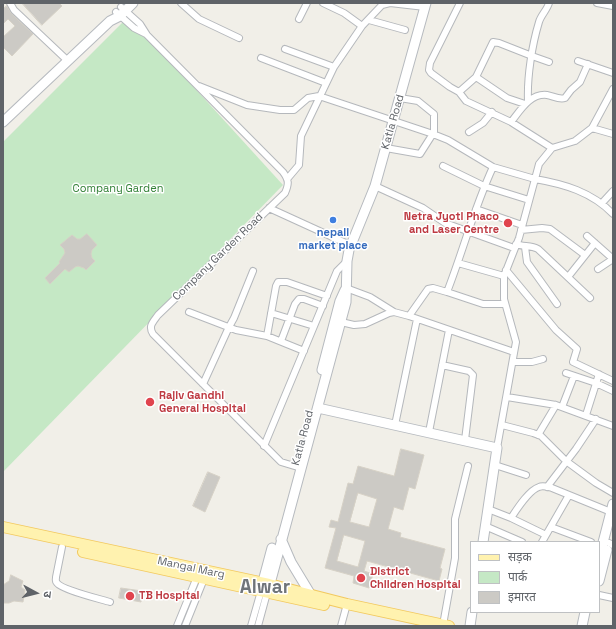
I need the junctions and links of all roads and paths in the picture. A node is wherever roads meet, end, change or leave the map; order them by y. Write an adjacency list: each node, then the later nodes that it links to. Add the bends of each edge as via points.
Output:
1 (10, 3): 19 (street, via 14,10)
2 (181, 3): 15 (street, via 199,19)
3 (307, 3): 11 (street)
4 (323, 3): 13 (street, via 344,12)
5 (460, 3): 29 (street, via 429,67 435,77)
6 (549, 3): 17 (street, via 539,21)
7 (598, 3): 9 (street)
8 (425, 5): 12 (street, Company Garden Road, via 385,4); 31 (street, Katla Road)
9 (613, 6)
10 (124, 7): 19 (street); 27 (street, via 147,35)
11 (299, 19)
12 (370, 20): 13 (street, Company Garden Road); 14 (street)
13 (362, 26): 23 (street, Company Garden Road)
14 (405, 30)
15 (239, 38)
16 (285, 49): 23 (street)
17 (532, 56): 21 (street); 25 (street, via 493,42); 32 (street)
18 (261, 58): 26 (street)
19 (68, 61): 35 (street)
20 (578, 61): 22 (street)
21 (549, 62)
22 (588, 64): 24 (street); 32 (street, via 580,82 565,98 538,96)
23 (334, 67): 26 (street, Company Garden Road)
24 (613, 73)
25 (476, 76): 29 (street); 32 (street, via 506,98)
26 (326, 83): 30 (street, Company Garden Road)
27 (196, 85): 30 (street, via 240,102 280,110 294,110 308,98); 45 (street)
28 (613, 89): 37 (street)
29 (459, 92): 33 (street, via 466,101)
30 (319, 96): 34 (street); 45 (street, Company Garden Road, via 301,136 299,165)
31 (400, 98): 34 (street, Katla Road); 39 (street, via 418,101 434,114)
32 (526, 103): 36 (street)
33 (492, 112): 36 (street); 38 (street, via 483,123)
34 (394, 121): 39 (street); 41 (street, Katla Road)
35 (3, 122)
36 (511, 122): 42 (street)
37 (592, 128): 40 (street); 42 (street, via 575,141)
38 (469, 132)
39 (432, 134): 41 (street, via 420,154); 44 (street, via 448,140)
40 (613, 134)
41 (386, 148): 47 (street, Katla Road)
42 (552, 148): 46 (street, via 539,164)
43 (444, 166): 48 (street)
44 (493, 167): 46 (street); 48 (street)
45 (288, 178): 52 (street, Company Garden Road, via 285,193)
46 (535, 179): 50 (street); 51 (street, via 555,182)
47 (375, 186): 56 (street); 59 (street, Katla Road)
48 (484, 186): 50 (street); 53 (street)
49 (613, 191): 51 (street)
50 (529, 200): 55 (street)
51 (602, 203): 54 (street)
52 (269, 208): 59 (street); 100 (street, Company Garden Road, via 151,324 153,334)
53 (476, 209): 55 (street); 56 (street)
54 (613, 214)
55 (521, 227): 60 (street); 62 (street, via 550,229)
56 (467, 232): 60 (street); 65 (street)
57 (587, 236): 58 (street)
58 (595, 243): 62 (street); 63 (street)
59 (350, 245): 64 (street, Katla Road)
60 (515, 246): 61 (street); 68 (street)
61 (525, 247): 69 (street, via 532,246 538,249); 75 (street, via 527,262)
62 (585, 255): 69 (street)
63 (613, 259): 66 (street)
64 (347, 261): 70 (street, Katla Road); 72 (street, via 337,271)
65 (458, 263): 68 (street); 71 (street)
66 (598, 269)
67 (253, 271): 85 (street)
68 (505, 273): 74 (street); 96 (street, via 556,330 577,349 573,362)
69 (568, 277): 73 (street)
70 (347, 287): 78 (street); 83 (street, Katla Road); 87 (street, Katla Road, via 340,301)
71 (447, 292): 74 (street, via 483,304); 80 (street, via 428,289)
72 (327, 296): 76 (street); 79 (street, via 287,282 278,282)
73 (590, 298)
74 (505, 304): 91 (street, via 516,342)
75 (557, 304)
76 (323, 306): 81 (street, via 299,299); 84 (street)
77 (189, 312): 85 (street)
78 (394, 312): 80 (street); 83 (street, via 365,324)
79 (271, 313): 81 (street); 88 (street)
80 (409, 316): 82 (street)
81 (290, 319): 84 (street); 89 (street)
82 (417, 320): 86 (street); 108 (street)
83 (341, 322): 87 (street, Katla Road)
84 (314, 326): 90 (street)
85 (228, 327): 88 (street); 100 (street)
86 (449, 330): 91 (street); 94 (street)
87 (335, 331): 105 (street, Katla Road)
88 (267, 336): 89 (street)
89 (281, 341): 90 (street)
90 (304, 351): 114 (street)
91 (514, 353): 93 (street)
92 (543, 359): 93 (street)
93 (513, 362): 102 (street)
94 (442, 365): 111 (street); 113 (street, via 470,371 473,375)
95 (566, 373): 97 (street)
96 (599, 374): 98 (street); 99 (street)
97 (574, 376): 99 (street); 104 (street)
98 (613, 381)
99 (596, 383): 101 (street); 106 (street)
100 (202, 384): 114 (street, Company Garden Road)
101 (613, 391)
102 (507, 397): 103 (street); 109 (street)
103 (556, 405): 104 (street); 112 (street)
104 (562, 407): 106 (street)
105 (315, 411): 108 (street); 119 (street, Katla Road)
106 (586, 415): 107 (street)
107 (596, 419): 110 (street); 116 (street)
108 (395, 425): 111 (street)
109 (502, 425): 112 (street); 115 (street)
110 (613, 426)
111 (429, 432): 113 (street)
112 (538, 435): 116 (street)
113 (465, 440): 115 (street)
114 (264, 446): 119 (street, Company Garden Road, via 280,462)
115 (498, 448): 117 (street)
116 (566, 461): 121 (street); 122 (street)
117 (494, 465): 120 (street); 125 (street)
118 (468, 466): 154 (street, via 455,519 455,558)
119 (298, 467): 134 (street, Katla Road); 145 (street, Katla Road)
120 (526, 475)
121 (547, 487): 123 (street); 126 (street, via 540,487 534,491)
122 (613, 493)
123 (569, 495): 124 (street); 129 (street)
124 (612, 508): 140 (street)
125 (488, 509): 126 (street); 127 (street)
126 (511, 518): 132 (street)
127 (485, 526): 135 (street); 136 (street)
128 (3, 527): 145 (main road, Mangal Marg)
129 (551, 527): 132 (street); 133 (street)
130 (613, 527): 140 (street)
131 (3, 534): 141 (main road, Mangal Marg)
132 (546, 535): 137 (street)
133 (574, 535): 138 (street); 139 (street)
134 (281, 539): 145 (street, Katla Road); 146 (street, via 291,562)
135 (483, 541)
136 (520, 541)
137 (543, 541)
138 (571, 541)
139 (589, 541)
140 (606, 545): 142 (street); 143 (street)
141 (62, 547): 144 (main road, Mangal Marg); 149 (street, via 57,584 71,591)
142 (600, 556)
143 (600, 575)
144 (201, 578): 145 (main road, Mangal Marg); 155 (street); 156 (street)
145 (265, 588): 146 (main road, Mangal Marg); 150 (main road, Mangal Marg); 157 (street); 158 (street)
146 (311, 595): 150 (main road, Mangal Marg)
147 (600, 595): 148 (street)
148 (613, 598)
149 (110, 602)
150 (346, 606): 154 (main road, Mangal Marg); 159 (street); 160 (main road, Mangal Marg)
151 (472, 613): 161 (street)
152 (585, 613): 162 (street)
153 (591, 613): 163 (street)
154 (446, 625)
155 (177, 626)
156 (185, 626)
157 (251, 626)
158 (258, 626)
159 (341, 626)
160 (417, 626)
161 (470, 626)
162 (582, 626)
163 (588, 626)

